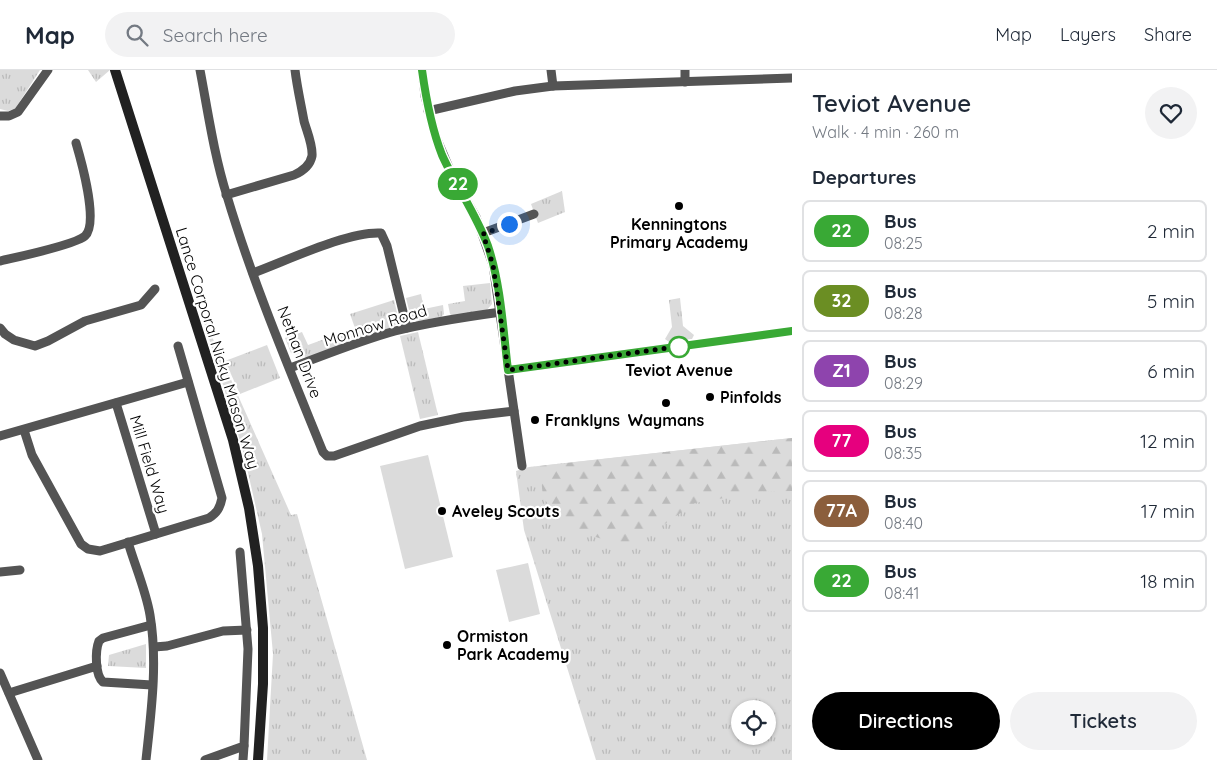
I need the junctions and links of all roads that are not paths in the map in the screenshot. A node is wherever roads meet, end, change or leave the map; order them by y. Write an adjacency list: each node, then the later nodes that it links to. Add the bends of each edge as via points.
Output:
1 (48, 70): 12 (street, via 18,112)
2 (115, 70): 50 (main road, Lance Corporal Nicky Mason Way, via 234,440 249,508 263,628)
3 (200, 70): 14 (street, Nethan Drive)
4 (295, 70): 14 (street, via 311,146 308,165 294,175)
5 (422, 70): 11 (street)
6 (551, 70): 10 (street)
7 (685, 70): 9 (street)
8 (792, 78): 9 (street)
9 (685, 82): 10 (street)
10 (553, 86): 11 (street)
11 (428, 111): 16 (street, via 443,155)
12 (0, 116)
13 (76, 142): 17 (street, via 87,184 89,230 85,236 68,244)
14 (226, 195): 18 (street, Nethan Drive)
15 (534, 214): 16 (street)
16 (483, 234): 20 (street, via 493,265)
17 (0, 261)
18 (253, 273): 22 (street, via 328,244 380,233 387,246); 25 (street, Nethan Drive)
19 (155, 289): 21 (street, via 141,305 85,321 35,346 14,340)
20 (501, 312): 22 (street, Monnow Road); 26 (street)
21 (0, 328)
22 (407, 328): 25 (street, Monnow Road)
23 (792, 331): 26 (street)
24 (178, 346): 27 (street)
25 (290, 368): 29 (street, Nethan Drive, via 327,456 340,455 441,421)
26 (508, 370): 29 (street)
27 (188, 382): 28 (street); 33 (street, via 222,498 221,506 209,518)
28 (116, 403): 30 (street); 33 (street, Mill Field Way)
29 (514, 411): 32 (street)
30 (24, 430): 31 (street); 34 (street, via 32,455 81,544 100,551)
31 (0, 436)
32 (522, 466)
33 (156, 534): 34 (street)
34 (128, 542): 38 (street)
35 (240, 552): 39 (street)
36 (20, 570): 37 (street)
37 (0, 572)
38 (151, 625): 40 (street); 41 (street, via 99,641)
39 (247, 630): 40 (street, via 223,631); 45 (street, via 248,689)
40 (154, 648): 43 (street)
41 (97, 666): 43 (street, via 103,682); 44 (street)
42 (0, 673): 44 (street)
43 (152, 685): 47 (street)
44 (9, 693): 46 (street)
45 (244, 746): 48 (street); 49 (street)
46 (38, 760)
47 (146, 760)
48 (205, 760)
49 (243, 760)
50 (258, 760)

